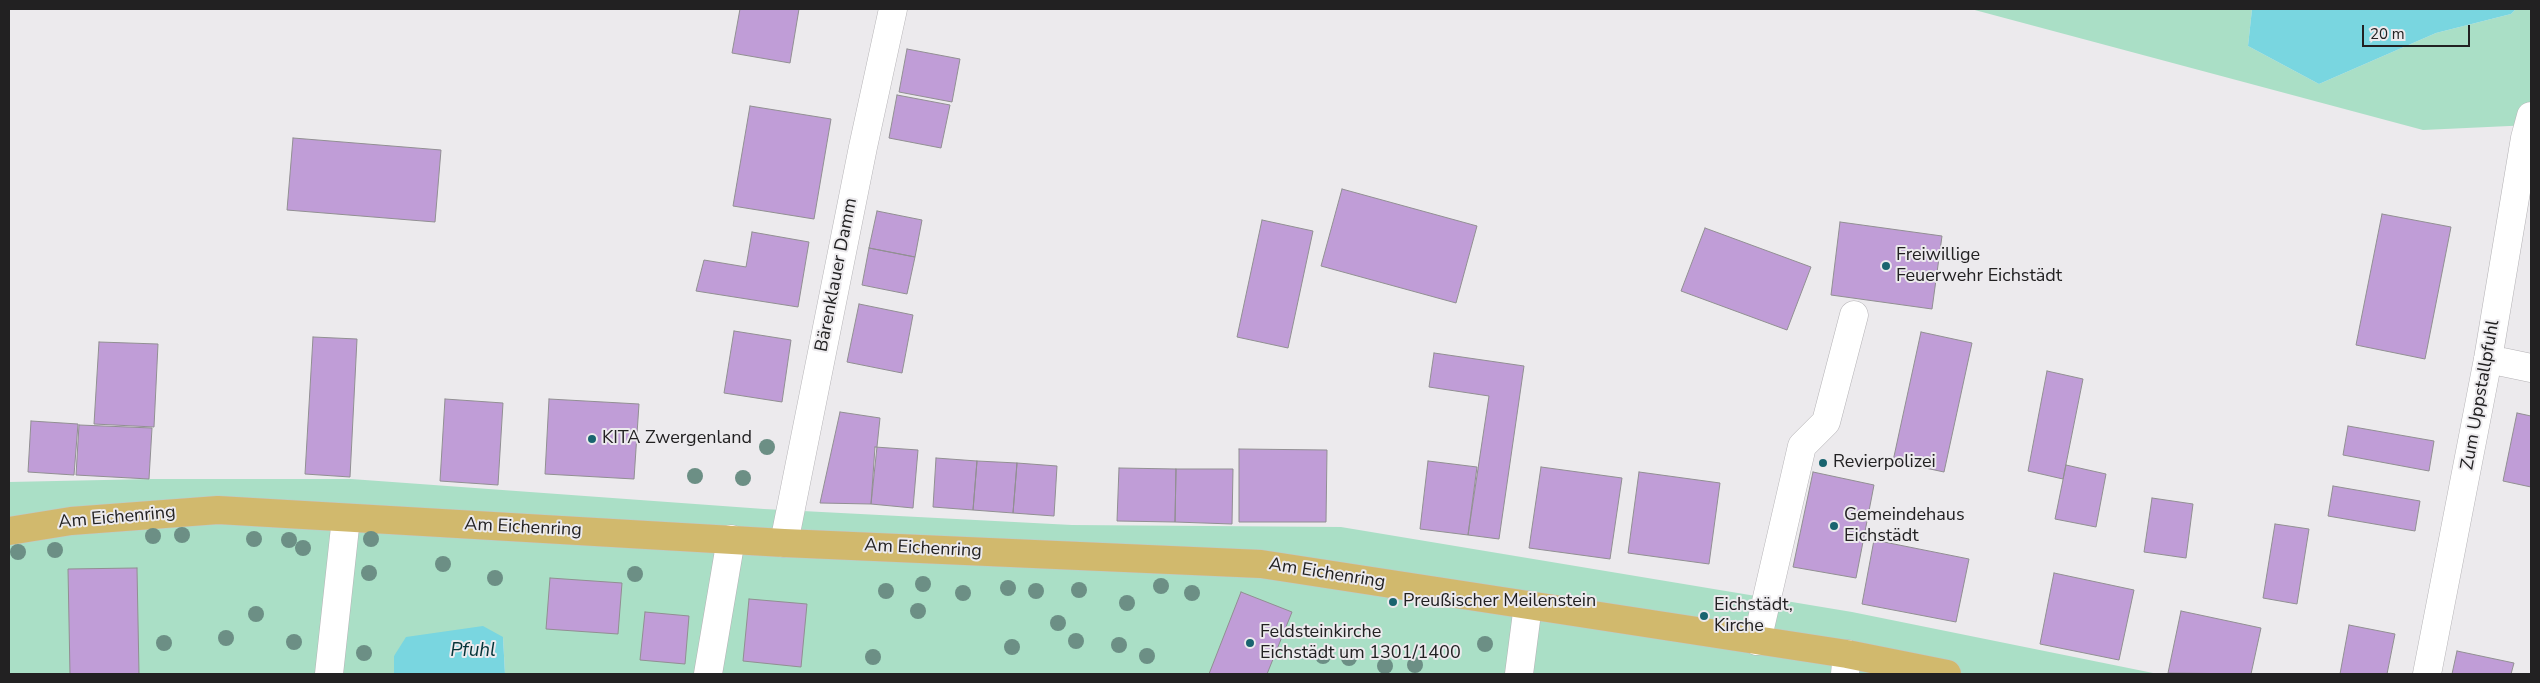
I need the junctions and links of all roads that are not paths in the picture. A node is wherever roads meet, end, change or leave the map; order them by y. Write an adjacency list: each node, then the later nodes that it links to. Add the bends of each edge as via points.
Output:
1 (893, 9): 9 (street, Bärenklauer Damm)
2 (2528, 127): 4 (street, Zum Uppstallpfuhl)
3 (1854, 315): 11 (street, via 1826,422 1802,446)
4 (2488, 359): 5 (street); 17 (street, Zum Uppstallpfuhl)
5 (2531, 368)
6 (346, 518): 7 (main road, Am Eichenring, via 218,510 71,521); 8 (main road, Am Eichenring); 13 (street)
7 (9, 531)
8 (731, 539): 9 (main road, Am Eichenring); 14 (street)
9 (784, 543): 10 (main road, Am Eichenring, via 1261,564)
10 (1528, 605): 11 (main road, Am Eichenring); 15 (street)
11 (1757, 641): 12 (main road, Am Eichenring)
12 (1846, 664): 16 (main road, Am Eichenring)
13 (329, 674)
14 (708, 674)
15 (1518, 674)
16 (1947, 674)
17 (2428, 674)

